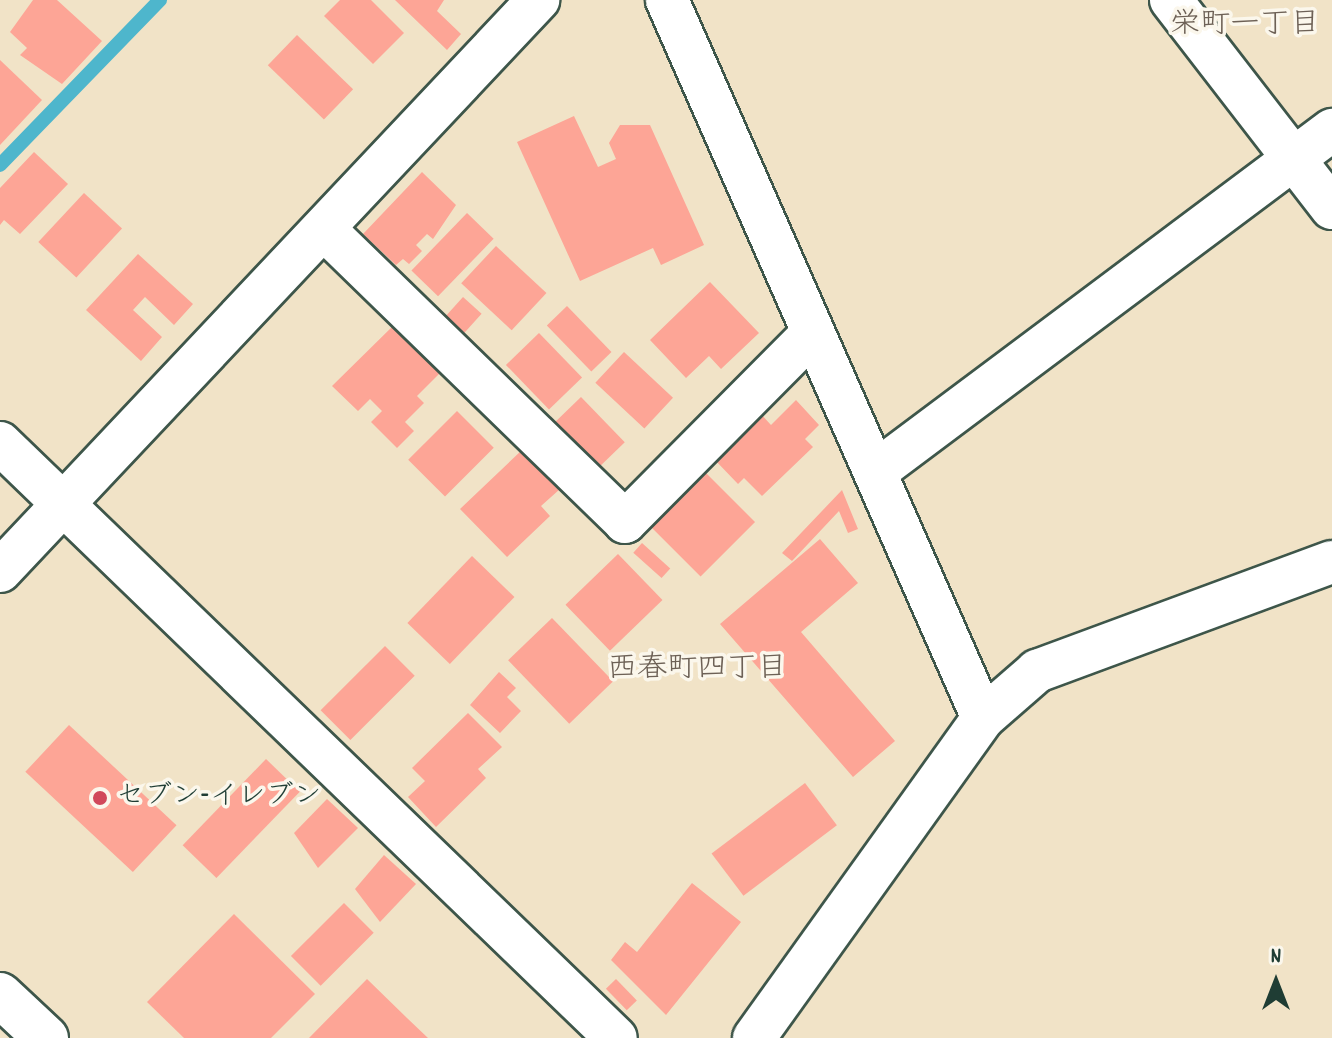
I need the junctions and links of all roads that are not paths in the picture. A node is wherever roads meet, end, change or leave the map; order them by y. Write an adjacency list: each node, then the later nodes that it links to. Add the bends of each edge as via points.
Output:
1 (538, 0): 7 (street)
2 (667, 0): 8 (street)
3 (1171, 0): 5 (street)
4 (1332, 130): 5 (street)
5 (1295, 161): 6 (street); 10 (street)
6 (1332, 208)
7 (324, 229): 8 (street, via 625,522); 11 (street)
8 (812, 334): 10 (street)
9 (0, 443): 11 (street)
10 (875, 472): 14 (street)
11 (65, 506): 13 (street); 17 (street)
12 (1332, 562): 14 (street, via 1037,671)
13 (0, 571)
14 (983, 718): 18 (street)
15 (0, 995): 16 (street)
16 (46, 1038)
17 (616, 1038)
18 (754, 1038)

